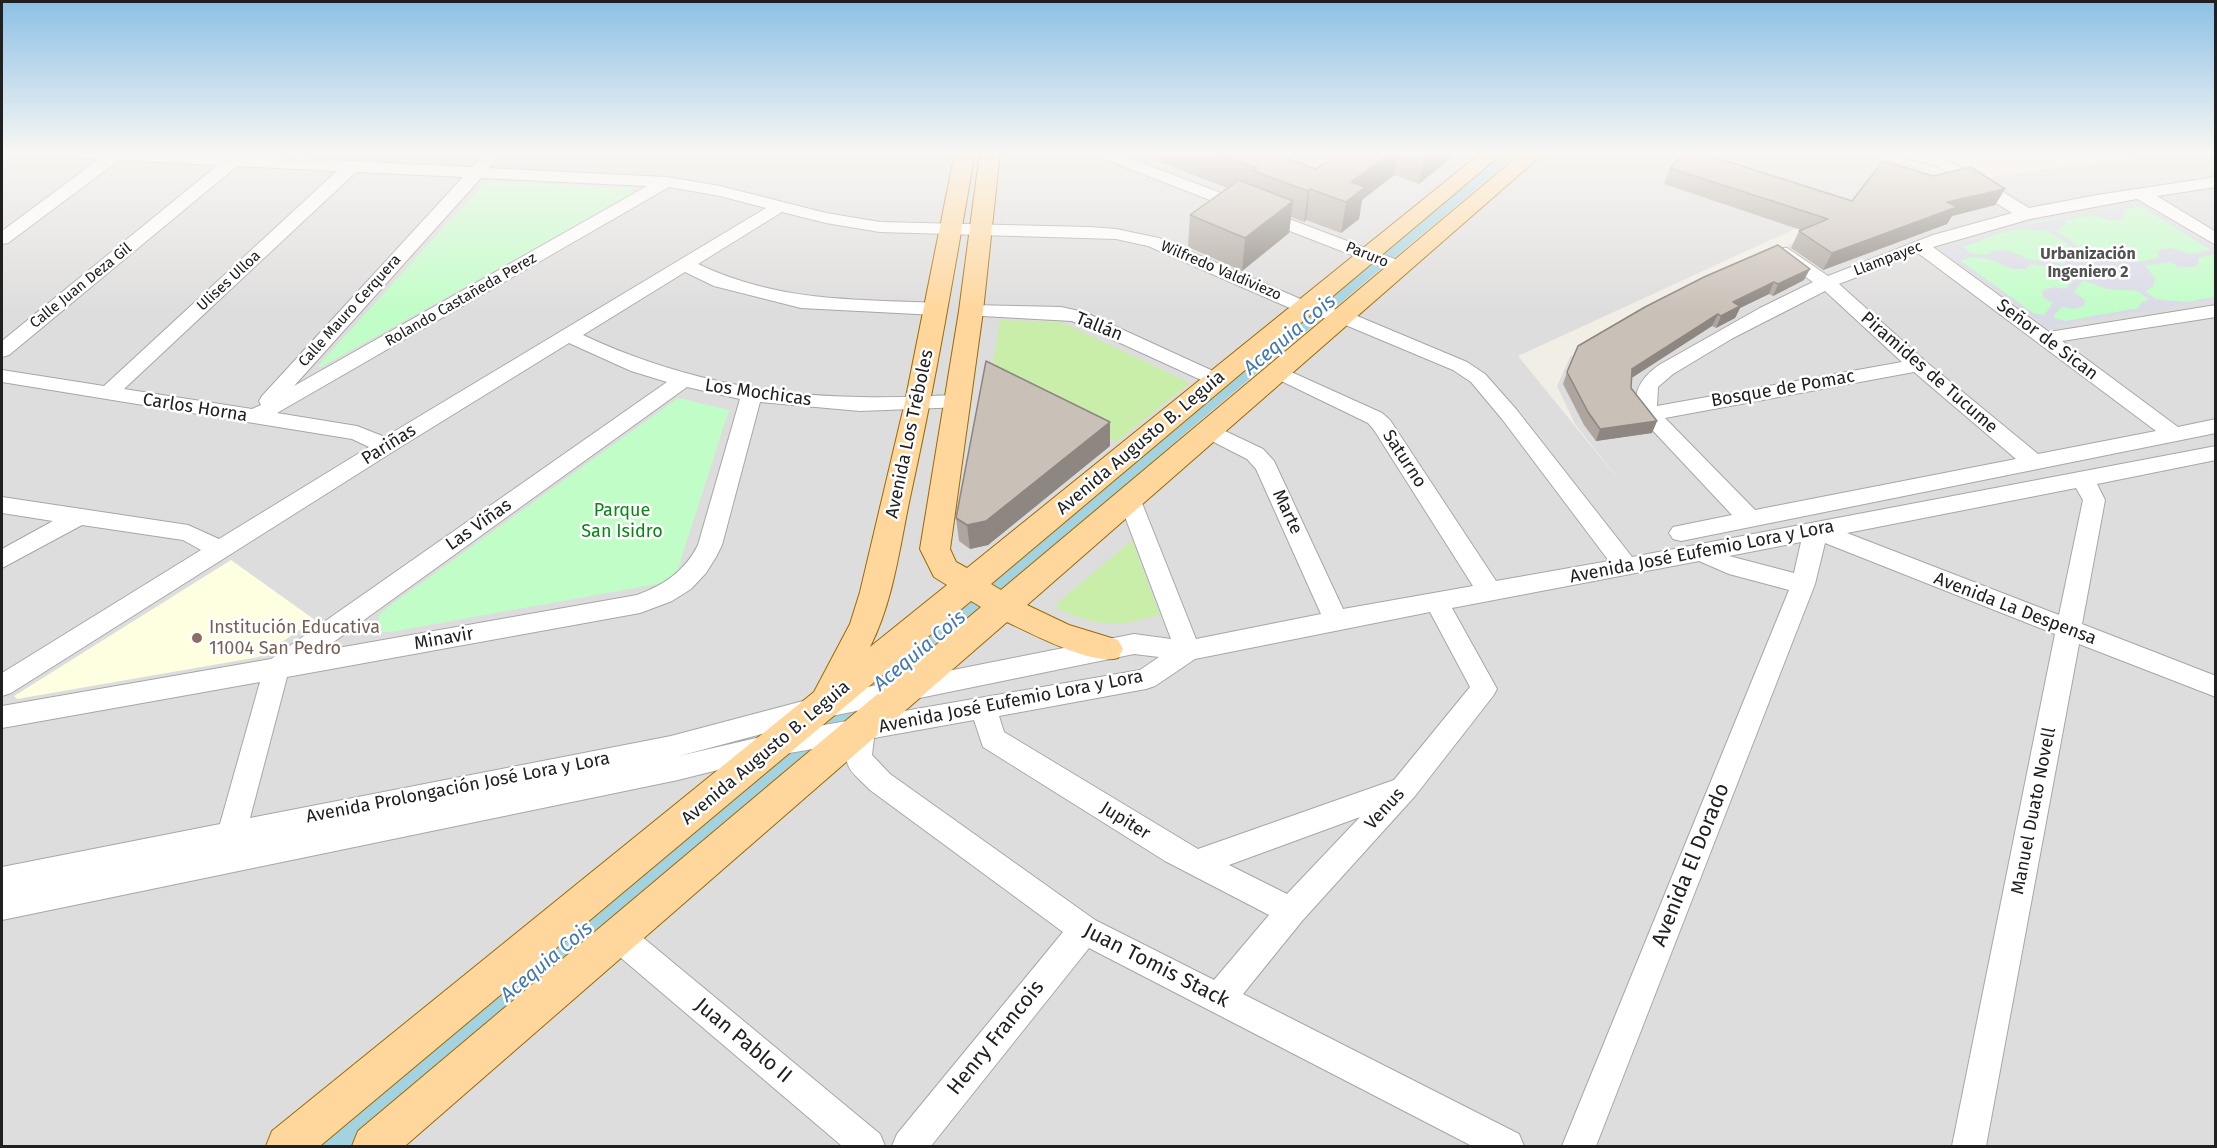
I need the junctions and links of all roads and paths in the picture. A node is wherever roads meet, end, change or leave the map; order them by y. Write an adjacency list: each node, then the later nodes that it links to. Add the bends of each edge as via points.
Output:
1 (46, 206): 19 (street)
2 (179, 206): 33 (street, Calle Juan Deza Gil)
3 (310, 206): 39 (street, Ulises Ulloa)
4 (444, 206): 44 (street, Calle Mauro Cerquera)
5 (625, 206): 44 (street, Rolando Castañeda Perez)
6 (774, 206): 15 (street, Wilfredo Valdiviezo)
7 (956, 206): 17 (main road, Avenida Los Tréboles)
8 (984, 206): 18 (main road, Avenida Los Tréboles)
9 (1240, 206): 23 (street, Paruro)
10 (1440, 206): 23 (main road, Avenida Augusto B. Leguia)
11 (1461, 206): 23 (main road, Avenida Augusto B. Leguia)
12 (2012, 206): 16 (street)
13 (2074, 206): 16 (street, Llampayec)
14 (2159, 206): 20 (street)
15 (779, 207): 17 (street, Wilfredo Valdiviezo, via 848,224); 24 (street, Pariñas)
16 (2026, 214): 21 (street, Llampayec)
17 (952, 227): 18 (street, Wilfredo Valdiviezo); 27 (main road, Avenida Los Tréboles)
18 (982, 228): 26 (street, Wilfredo Valdiviezo, via 1090,232 1153,242); 28 (main road, Avenida Los Tréboles)
19 (2, 238)
20 (2216, 240)
21 (1920, 246): 25 (street, Llampayec); 32 (street, Señor de Sican)
22 (1780, 252): 25 (street, Piramides de Tucume)
23 (1384, 261): 26 (main road, Avenida Augusto B. Leguia); 30 (main road, Avenida Augusto B. Leguia)
24 (686, 265): 27 (street, via 721,282 801,302); 31 (street, Pariñas)
25 (1827, 283): 34 (street, Piramides de Tucume); 43 (street, Llampayec, via 1717,339 1659,375 1648,387 1645,399)
26 (1307, 308): 30 (street, Wilfredo Valdiviezo); 37 (main road, Avenida Augusto B. Leguia)
27 (936, 309): 41 (main road, Avenida Los Tréboles)
28 (971, 311): 37 (street, Tallán, via 1077,316); 42 (main road, Avenida Los Tréboles)
29 (2216, 311): 32 (street)
30 (1342, 317): 35 (main road, Avenida Augusto B. Leguia); 61 (street, via 1439,355 1478,378)
31 (569, 336): 38 (street, Los Mochicas, via 621,361); 48 (street, Pariñas)
32 (2045, 338): 47 (street, Señor de Sican)
33 (2, 351)
34 (1918, 364): 43 (street, Bosque de Pomac); 50 (street, Piramides de Tucume)
35 (1278, 372): 46 (main road, Avenida Augusto B. Leguia); 64 (street, Saturno, via 1375,418 1382,425)
36 (2, 376): 39 (street, Carlos Horna)
37 (1217, 380): 63 (main road, Avenida Augusto B. Leguia)
38 (682, 381): 40 (street, Los Mochicas); 71 (street, Las Viñas)
39 (106, 394): 44 (street, Carlos Horna)
40 (752, 395): 41 (street, Los Mochicas, via 861,404); 71 (street, Minavir, via 710,544 701,564 682,585 640,604)
41 (918, 402): 42 (street, Los Mochicas); 75 (main road, Avenida Los Tréboles, via 866,624)
42 (956, 402): 63 (main road, Avenida Los Tréboles, via 935,549 945,569)
43 (1649, 414): 55 (street)
44 (255, 417): 48 (street, Carlos Horna, via 357,433)
45 (2216, 426): 47 (street)
46 (1208, 430): 52 (main road, Avenida Augusto B. Leguia); 67 (street, Marte, via 1255,454 1266,466)
47 (2173, 434): 50 (street)
48 (386, 446): 58 (street, Pariñas)
49 (2216, 453): 51 (street, Avenida José Eufemio Lora y Lora)
50 (2032, 461): 55 (street)
51 (2081, 479): 56 (street, Avenida José Eufemio Lora y Lora); 68 (street, Manuel Duato Novell, via 2094,500)
52 (1130, 498): 66 (main road, Avenida Augusto B. Leguia); 70 (street)
53 (2, 504): 54 (street)
54 (78, 517): 58 (street, via 188,533); 60 (street)
55 (1750, 519): 57 (street)
56 (1816, 530): 59 (street, Avenida José Eufemio Lora y Lora); 62 (street, Avenida El Dorado); 68 (street, Avenida La Despensa)
57 (1681, 533)
58 (219, 550): 72 (street, Pariñas)
59 (1704, 553): 61 (street, Avenida José Eufemio Lora y Lora); 62 (street, via 1727,565)
60 (2, 559)
61 (1627, 567): 64 (street, Avenida José Eufemio Lora y Lora)
62 (1803, 584): 95 (street, Avenida El Dorado)
63 (970, 585): 66 (main road, Avenida Los Tréboles); 75 (main road, Avenida Augusto B. Leguia)
64 (1490, 592): 65 (street, Avenida José Eufemio Lora y Lora)
65 (1437, 602): 67 (street, Avenida José Eufemio Lora y Lora); 80 (street, Venus, via 1484,689)
66 (1002, 605): 69 (main road, Avenida Los Tréboles, via 1058,633); 73 (main road, Avenida Augusto B. Leguia)
67 (1336, 620): 70 (street, Avenida José Eufemio Lora y Lora)
68 (2070, 631): 74 (street, Avenida La Despensa); 96 (street, Manuel Duato Novell)
69 (1107, 649): 70 (street, Avenida José Eufemio Lora y Lora, via 1134,644); 73 (street, Avenida José Eufemio Lora y Lora)
70 (1188, 651): 76 (street, Avenida José Eufemio Lora y Lora, via 1146,679)
71 (276, 669): 77 (street, Minavir); 81 (street)
72 (2, 686)
73 (910, 687): 75 (street, Avenida Prolongación José Lora y Lora); 78 (main road, Avenida Augusto B. Leguia)
74 (2216, 687)
75 (824, 707): 79 (main road, Avenida Augusto B. Leguia); 81 (street, Avenida Prolongación José Lora y Lora, via 671,747)
76 (983, 708): 78 (street, Avenida José Eufemio Lora y Lora); 83 (street, Jupiter, via 993,739)
77 (2, 717)
78 (861, 730): 79 (street, Avenida Prolongación José Lora y Lora); 87 (street, Juan Tomis Stack, via 858,759 880,782); 88 (main road, Avenida Augusto B. Leguia)
79 (779, 744): 82 (street, Avenida Prolongación José Lora y Lora); 91 (main road, Avenida Augusto B. Leguia)
80 (1405, 788): 83 (street); 86 (street, Venus)
81 (232, 833): 82 (street); 84 (street, Avenida Prolongación José Lora y Lora)
82 (224, 861): 85 (street, Avenida Prolongación José Lora y Lora)
83 (1197, 863): 86 (street, Jupiter)
84 (2, 880)
85 (2, 906)
86 (1291, 911): 89 (street, Venus)
87 (1084, 930): 89 (street, Juan Tomis Stack); 93 (street, Henry Francois)
88 (618, 936): 90 (main road, Avenida Augusto B. Leguia); 92 (street, Juan Pablo II)
89 (1219, 999): 94 (street, Juan Tomis Stack)
90 (384, 1143)
91 (288, 1146)
92 (868, 1146)
93 (909, 1146)
94 (1507, 1146)
95 (1579, 1146)
96 (1969, 1146)

